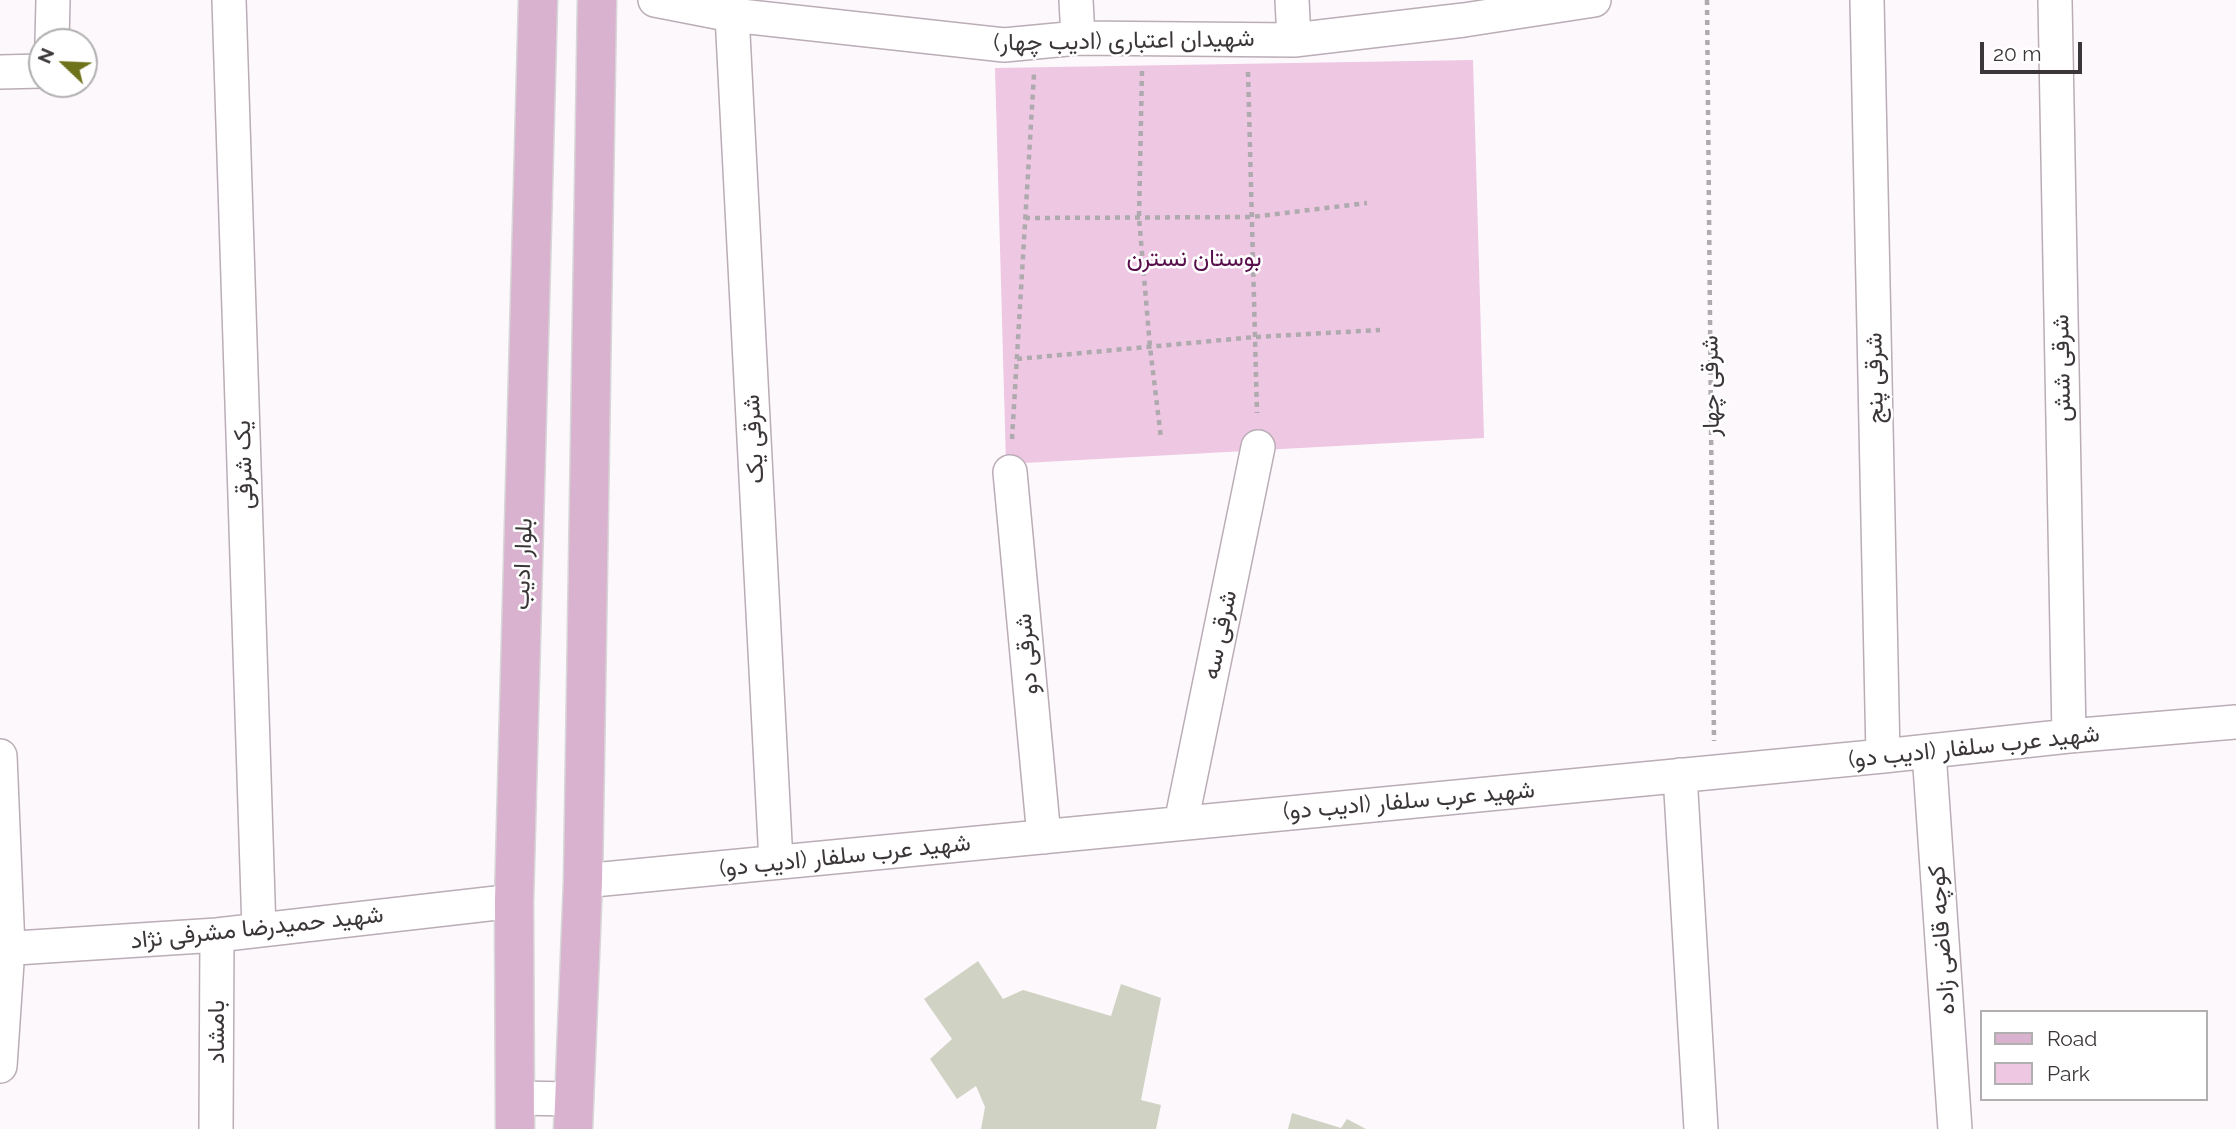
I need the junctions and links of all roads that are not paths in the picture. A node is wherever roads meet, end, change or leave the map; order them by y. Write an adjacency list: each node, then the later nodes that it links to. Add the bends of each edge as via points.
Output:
1 (53, 0): 13 (street)
2 (229, 0): 31 (street, یک شرقی)
3 (538, 0): 30 (main road, بلوار ادیب)
4 (597, 0): 29 (main road)
5 (655, 0): 12 (street, شهیدان اعتباری (ادیب چهار))
6 (1076, 0): 14 (street)
7 (1292, 0): 15 (street)
8 (1594, 0): 11 (street, شهیدان اعتباری (ادیب چهار))
9 (1867, 0): 23 (street, شرقی پنج)
10 (2055, 0): 21 (street, شرقی شش)
11 (1463, 10): 15 (street, شهیدان اعتباری (ادیب چهار))
12 (732, 15): 14 (street, شهیدان اعتباری (ادیب چهار), via 1004,45); 28 (street, شرقی یک)
13 (52, 28)
14 (1078, 38): 15 (street, شهیدان اعتباری (ادیب چهار))
15 (1294, 40)
16 (28, 71): 17 (street)
17 (0, 72)
18 (1258, 447): 26 (street, شرقی سه)
19 (1010, 472): 27 (street, شرقی دو)
20 (2236, 722): 21 (street, شهید عرب سلفار (ادیب دو))
21 (2069, 736): 22 (street, شهید عرب سلفار (ادیب دو))
22 (1929, 752): 23 (street, شهید عرب سلفار (ادیب دو)); 39 (street, کوچه قاضی زاده)
23 (1883, 756): 25 (street, شهید عرب سلفار (ادیب دو))
24 (0, 757): 33 (street)
25 (1680, 775): 26 (street, شهید عرب سلفار (ادیب دو)); 38 (street)
26 (1181, 823): 27 (street, شهید عرب سلفار (ادیب دو))
27 (1044, 836): 28 (street, شهید عرب سلفار (ادیب دو))
28 (776, 862): 29 (street, شهید عرب سلفار (ادیب دو))
29 (583, 881): 36 (main road)
30 (514, 901): 31 (street, شهید حمیدرضا مشرفی نژاد); 35 (main road, بلوار ادیب)
31 (259, 930): 32 (street, شهید حمیدرضا مشرفی نژاد)
32 (217, 935): 33 (street, شهید حمیدرضا مشرفی نژاد); 37 (street, بامشاد)
33 (4, 949): 34 (street)
34 (0, 1066)
35 (515, 1113): 36 (street)
36 (574, 1114)
37 (216, 1129)
38 (1701, 1129)
39 (1955, 1129)

